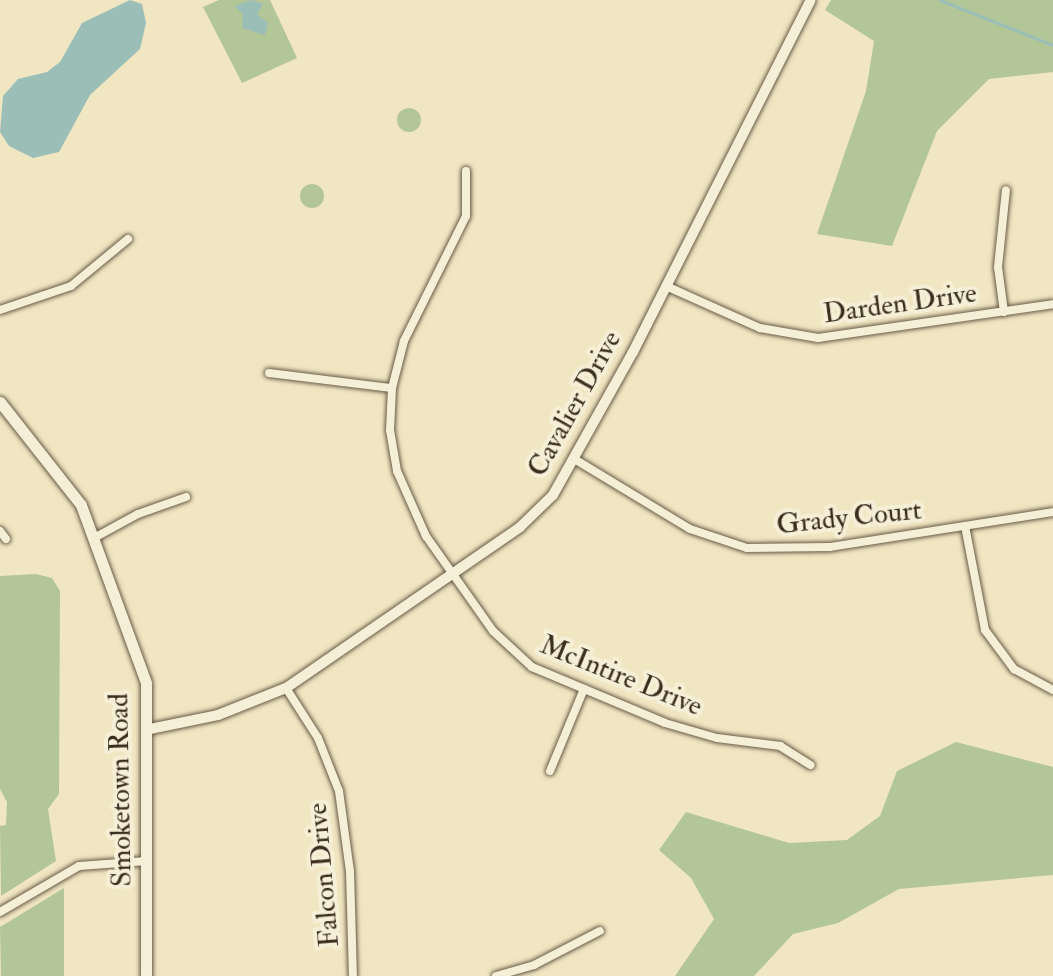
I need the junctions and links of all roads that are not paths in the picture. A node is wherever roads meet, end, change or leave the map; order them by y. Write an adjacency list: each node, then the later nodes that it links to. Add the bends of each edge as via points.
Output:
1 (811, 0): 5 (street, Cavalier Drive)
2 (466, 171): 10 (street, McIntire Drive, via 466,216 404,341)
3 (1006, 190): 8 (street, via 999,251)
4 (128, 239): 7 (street, via 71,286)
5 (666, 286): 8 (street, Darden Drive, via 741,321 797,337 839,337); 12 (street, Cavalier Drive)
6 (1053, 304): 8 (street, Darden Drive)
7 (0, 310)
8 (1004, 312)
9 (269, 373): 10 (street)
10 (392, 388): 17 (street, McIntire Drive, via 390,430 397,471 414,515)
11 (0, 402): 16 (main road, Smoketown Road, via 70,487)
12 (576, 460): 15 (street, Grady Court, via 690,529 747,548 830,547); 17 (street, Cavalier Drive, via 537,512)
13 (186, 497): 16 (street, via 138,514)
14 (1053, 512): 15 (street, Grady Court)
15 (965, 526): 20 (street, via 979,614 989,637 1014,669)
16 (94, 538): 21 (main road, Smoketown Road, via 140,661)
17 (453, 575): 18 (street, Cavalier Drive); 19 (street, McIntire Drive, via 517,657)
18 (286, 688): 21 (street, Cavalier Drive, via 218,715); 28 (street, Falcon Drive, via 318,738 339,791 350,871)
19 (584, 689): 22 (street, McIntire Drive, via 691,731 780,746); 23 (street)
20 (1053, 690)
21 (150, 729): 24 (main road, Smoketown Road)
22 (810, 765)
23 (550, 771)
24 (147, 861): 25 (street, via 79,866); 27 (main road, Smoketown Road)
25 (0, 912)
26 (600, 931): 29 (street, via 534,965)
27 (146, 976)
28 (353, 976)
29 (496, 976)

